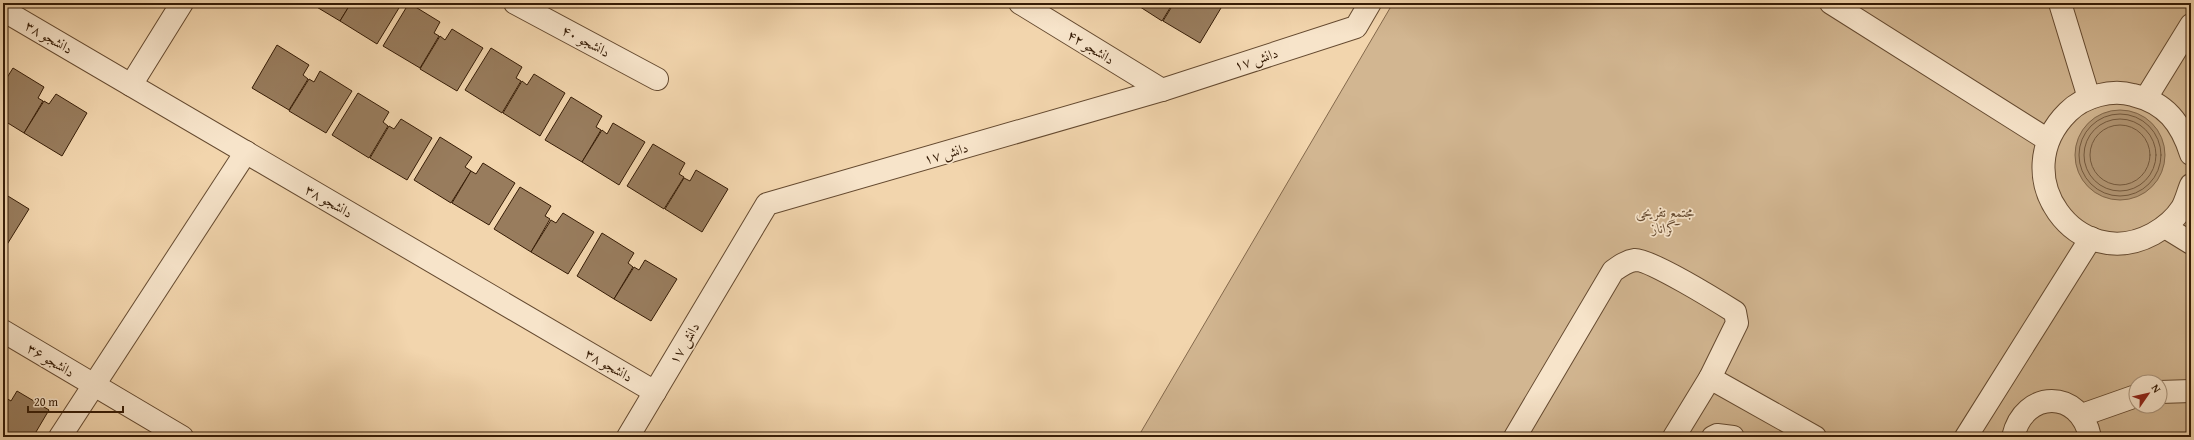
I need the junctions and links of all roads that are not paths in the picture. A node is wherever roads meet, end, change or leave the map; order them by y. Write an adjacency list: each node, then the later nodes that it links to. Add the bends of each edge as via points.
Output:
1 (182, 3): 10 (street)
2 (515, 3): 9 (street, دانشجو ۴۰)
3 (1020, 3): 11 (street, دانشجو ۴۲)
4 (1370, 3): 11 (street, دانش ۱۷, via 1356,27)
5 (1831, 3): 14 (street)
6 (2060, 3): 12 (street)
7 (3, 10): 10 (street, دانشجو ۳۸)
8 (2191, 25): 13 (street)
9 (657, 80)
10 (131, 85): 15 (street, دانشجو ۳۸)
11 (1162, 90): 25 (street, دانش ۱۷, via 767,204)
12 (2090, 98): 13 (street, via 2108,93 2128,93); 14 (street, via 2072,108 2058,122)
13 (2146, 98): 16 (street, via 2168,112 2184,133)
14 (2048, 140): 19 (street, via 2043,163 2045,187 2054,208 2070,226)
15 (246, 152): 23 (street); 25 (street, دانشجو ۳۸)
16 (2191, 154)
17 (2191, 185): 18 (street, via 2182,208)
18 (2165, 227): 19 (street, via 2142,240 2116,244); 20 (street)
19 (2090, 238): 37 (street)
20 (2191, 243)
21 (3, 331): 23 (street, دانشجو ۳۶)
22 (1710, 378): 32 (street, via 1737,323 1735,312 1684,281 1637,260 1624,263 1613,270); 33 (street); 36 (street)
23 (93, 384): 29 (street); 30 (street, دانشجو ۳۶)
24 (2191, 391): 26 (street)
25 (655, 392): 31 (street, دانش ۱۷)
26 (2168, 392)
27 (2128, 399): 28 (street)
28 (2082, 415): 38 (street, via 2072,406 2059,401 2046,401 2034,405 2023,413 2016,424); 39 (street, via 2088,425)
29 (60, 437)
30 (182, 437)
31 (628, 437)
32 (1515, 437)
33 (1674, 437)
34 (1713, 437): 35 (street)
35 (1733, 437)
36 (1815, 437)
37 (1966, 437)
38 (2014, 437)
39 (2090, 437)

